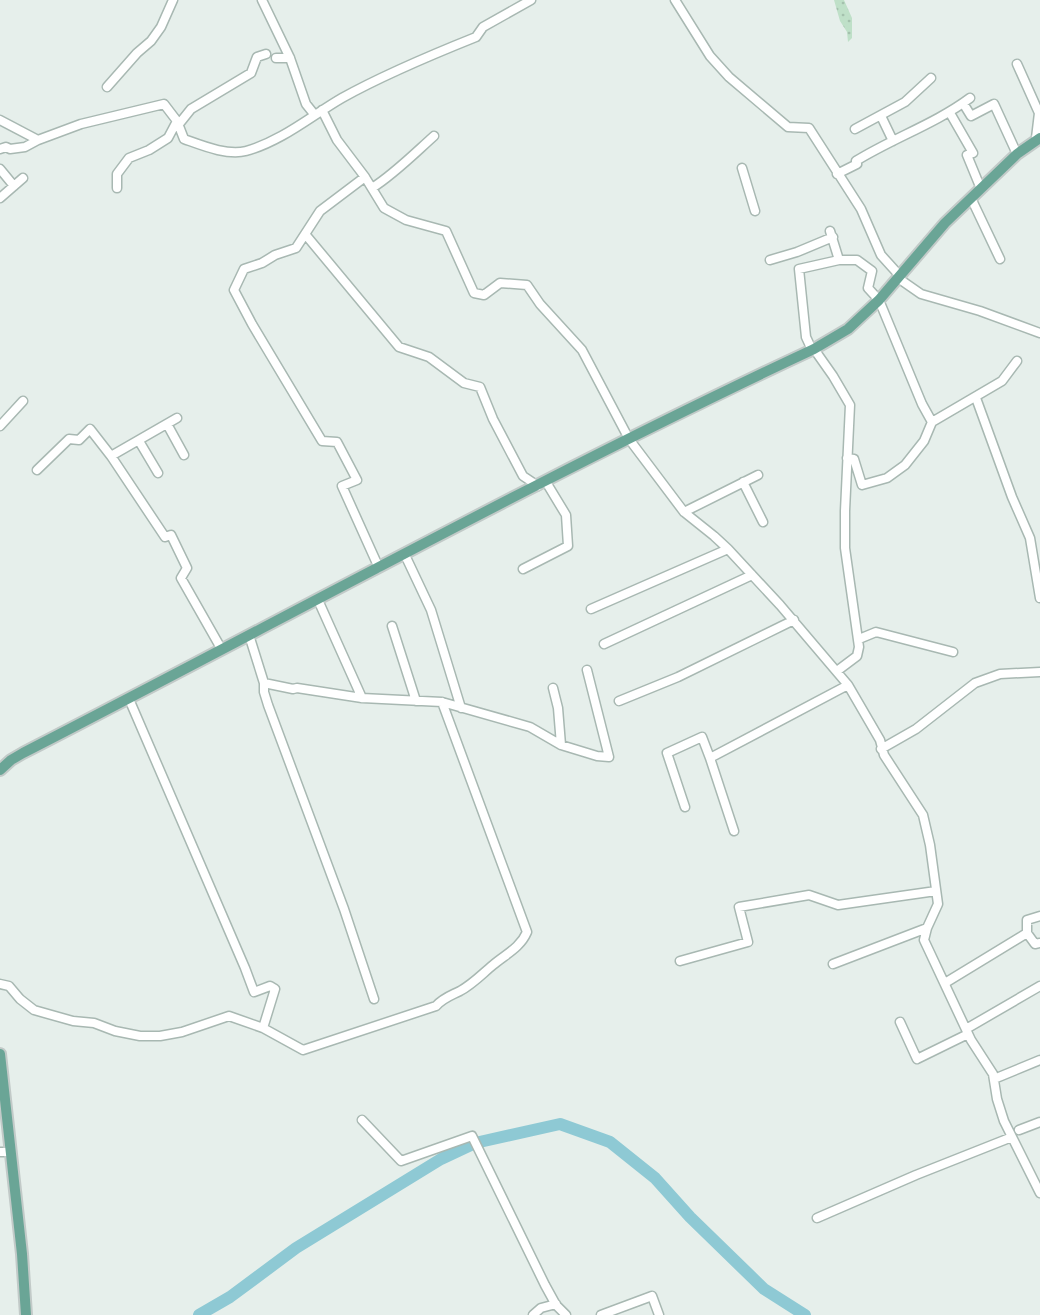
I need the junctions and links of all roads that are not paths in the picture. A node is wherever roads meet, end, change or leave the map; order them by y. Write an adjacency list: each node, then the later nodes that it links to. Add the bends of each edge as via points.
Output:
1 (173, 0): 10 (street, via 151,41)
2 (262, 0): 7 (street)
3 (531, 0): 11 (street, via 483,27 476,37 361,88)
4 (675, 0): 25 (street, via 710,56 729,77 788,127 810,128)
5 (266, 54): 15 (street, via 257,57 252,73 190,109)
6 (276, 58): 7 (street)
7 (290, 58): 11 (street, via 306,104)
8 (1017, 64): 18 (street, via 1039,113)
9 (931, 78): 13 (street, via 905,102)
10 (107, 87)
11 (318, 112): 15 (street, via 285,135 244,152 210,149 184,139); 26 (street)
12 (950, 114): 20 (street); 22 (street, via 967,101 972,116 994,104); 31 (street, via 973,153 968,155)
13 (881, 116): 16 (street); 20 (street)
14 (0, 120): 19 (street)
15 (178, 122): 19 (street, via 164,104 81,124); 29 (street, via 168,138 129,158 117,174)
16 (855, 129)
17 (434, 136): 30 (street)
18 (1038, 138): 22 (main road)
19 (39, 140): 21 (street, via 25,147)
20 (892, 141): 25 (street)
21 (0, 149)
22 (1017, 154): 31 (main road)
23 (742, 168): 34 (street)
24 (0, 169): 28 (street)
25 (837, 174): 39 (street, via 861,209 881,255)
26 (365, 177): 30 (street); 35 (street, via 320,211)
27 (23, 178): 28 (street)
28 (14, 186): 32 (street)
29 (117, 188)
30 (372, 188): 50 (street, via 384,208 406,220 446,231 474,293 484,295 500,283 526,285 582,351)
31 (981, 189): 33 (main road)
32 (0, 198)
33 (972, 198): 36 (street); 39 (main road)
34 (755, 211)
35 (305, 234): 59 (street, via 399,347 429,357 464,383 480,387 523,476); 64 (street, via 296,248 244,269 234,290 322,441 337,442 357,480 342,486)
36 (1000, 259)
37 (770, 260): 38 (street, via 797,252 832,234)
38 (839, 260): 40 (street, via 857,260 872,271 868,288); 42 (street, via 799,269 806,338)
39 (899, 277): 40 (main road); 41 (street, via 921,294)
40 (879, 300): 42 (main road, via 848,329); 47 (street)
41 (1040, 333)
42 (813, 349): 50 (main road); 54 (street, via 850,405)
43 (1017, 361): 44 (street, via 1002,381)
44 (976, 398): 47 (street); 67 (street, via 1030,538)
45 (23, 401): 49 (street)
46 (177, 418): 48 (street)
47 (932, 422): 54 (street, via 924,441 905,465 887,478 862,485 854,459)
48 (167, 424): 51 (street); 52 (street)
49 (0, 426)
50 (629, 440): 59 (main road); 60 (street)
51 (139, 441): 53 (street); 56 (street)
52 (184, 455)
53 (111, 456): 55 (street, via 90,429 79,440 69,440); 75 (street, via 165,537 171,535 187,568 181,578)
54 (848, 459): 73 (street, via 845,548)
55 (37, 470)
56 (158, 473)
57 (758, 475): 58 (street)
58 (743, 482): 60 (street); 61 (street)
59 (542, 484): 63 (main road); 65 (street, via 566,515 568,546)
60 (684, 512): 62 (street)
61 (763, 522)
62 (728, 549): 66 (street); 69 (street)
63 (405, 555): 64 (main road); 88 (street, via 431,610)
64 (379, 568): 68 (main road)
65 (523, 569)
66 (752, 575): 70 (street); 74 (street)
67 (1040, 598)
68 (318, 600): 72 (main road); 83 (street)
69 (591, 609)
70 (794, 621): 78 (street); 86 (street)
71 (392, 626): 85 (street)
72 (249, 635): 75 (main road); 80 (street)
73 (859, 639): 76 (street, via 876,633); 78 (street, via 857,656)
74 (604, 644)
75 (222, 650): 84 (main road)
76 (954, 652)
77 (587, 670): 89 (street, via 609,757)
78 (837, 671): 81 (street)
79 (1040, 672): 90 (street, via 1000,674 975,683 916,729)
80 (264, 683): 83 (street); 105 (street, via 268,705 348,918)
81 (848, 685): 90 (street, via 880,740); 91 (street)
82 (553, 688): 89 (street)
83 (362, 698): 85 (street)
84 (129, 699): 92 (main road, via 10,760); 107 (street, via 254,992 270,986 275,989)
85 (416, 701): 87 (street)
86 (619, 701)
87 (442, 702): 88 (street); 107 (street, via 527,932 522,944 436,1006 303,1050)
88 (461, 708): 89 (street, via 530,728)
89 (561, 745)
90 (881, 749): 95 (street, via 923,815)
91 (710, 758): 93 (street, via 702,737 667,753); 94 (street)
92 (0, 770)
93 (685, 807)
94 (734, 831)
95 (936, 891): 97 (street, via 938,904); 100 (street, via 838,905 809,895 739,907 748,942)
96 (1040, 916): 98 (street, via 1027,920)
97 (927, 928): 101 (street); 102 (street, via 924,940)
98 (1027, 933): 99 (street, via 1035,945); 102 (street)
99 (1040, 943)
100 (680, 962)
101 (833, 964)
102 (945, 983): 108 (street)
103 (0, 984): 107 (street, via 9,986 34,1010 140,1036 182,1032 229,1017)
104 (1040, 986): 108 (street)
105 (374, 999)
106 (900, 1022): 108 (street, via 917,1059)
107 (263, 1028)
108 (967, 1031): 111 (street)
109 (0, 1054): 112 (main road)
110 (1040, 1060): 111 (street)
111 (994, 1079): 116 (street, via 997,1099)
112 (3, 1115): 117 (main road)
113 (362, 1120): 120 (street, via 401,1161 472,1136)
114 (1040, 1122): 115 (street)
115 (1019, 1130)
116 (1012, 1137): 118 (street); 119 (street)
117 (5, 1152): 121 (main road)
118 (1040, 1193)
119 (817, 1218)
120 (555, 1304): 122 (street); 123 (street)
121 (26, 1315)
122 (533, 1315)
123 (566, 1315)
124 (601, 1315): 125 (street, via 652,1296)
125 (659, 1315)

